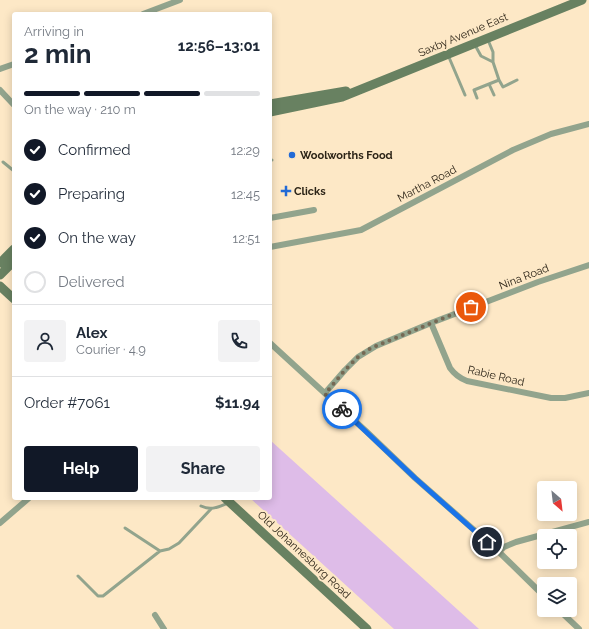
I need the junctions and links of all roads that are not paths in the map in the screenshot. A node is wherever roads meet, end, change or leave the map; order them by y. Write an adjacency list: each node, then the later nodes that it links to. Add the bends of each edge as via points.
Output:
1 (180, 0): 3 (street)
2 (582, 0): 4 (street, Saxby Avenue East)
3 (148, 12)
4 (487, 39): 5 (street, Saxby Avenue East); 7 (lane, via 493,52)
5 (475, 44): 6 (street, Saxby Avenue East); 7 (lane, via 481,56)
6 (448, 55): 14 (lane); 18 (street, Saxby Avenue East, via 342,97)
7 (493, 62): 10 (lane)
8 (12, 65): 9 (street)
9 (0, 69)
10 (499, 80): 11 (lane, via 502,87); 12 (lane)
11 (517, 80)
12 (489, 84): 15 (lane); 16 (lane, via 474,90)
13 (0, 90): 17 (street)
14 (465, 95)
15 (494, 95)
16 (478, 98)
17 (12, 103)
18 (272, 110)
19 (589, 124): 24 (street, Martha Road, via 551,134 513,150 361,230)
20 (3, 162): 21 (lane)
21 (12, 169)
22 (314, 210): 23 (street)
23 (272, 218)
24 (272, 247)
25 (12, 251): 26 (street)
26 (0, 263)
27 (12, 263): 29 (street)
28 (589, 265): 32 (street, Nina Road)
29 (0, 275)
30 (0, 286): 31 (street)
31 (12, 297)
32 (431, 323): 34 (street, Rabie Road, via 450,368 460,378 551,398); 35 (street, Nina Road, via 371,348 358,357)
33 (272, 345): 35 (street)
34 (589, 393)
35 (325, 394): 44 (street)
36 (27, 500): 41 (street)
37 (227, 500): 39 (lane); 50 (street, Old Johannesburg Road)
38 (201, 506): 39 (lane)
39 (211, 509): 43 (lane, via 179,543)
40 (589, 522): 44 (street, via 516,542)
41 (0, 523)
42 (125, 528): 43 (lane)
43 (160, 551): 45 (lane, via 103,596 98,596)
44 (499, 552): 46 (street)
45 (78, 576)
46 (537, 589)
47 (155, 615): 49 (street)
48 (566, 617): 51 (street)
49 (164, 629)
50 (367, 629)
51 (579, 629)

